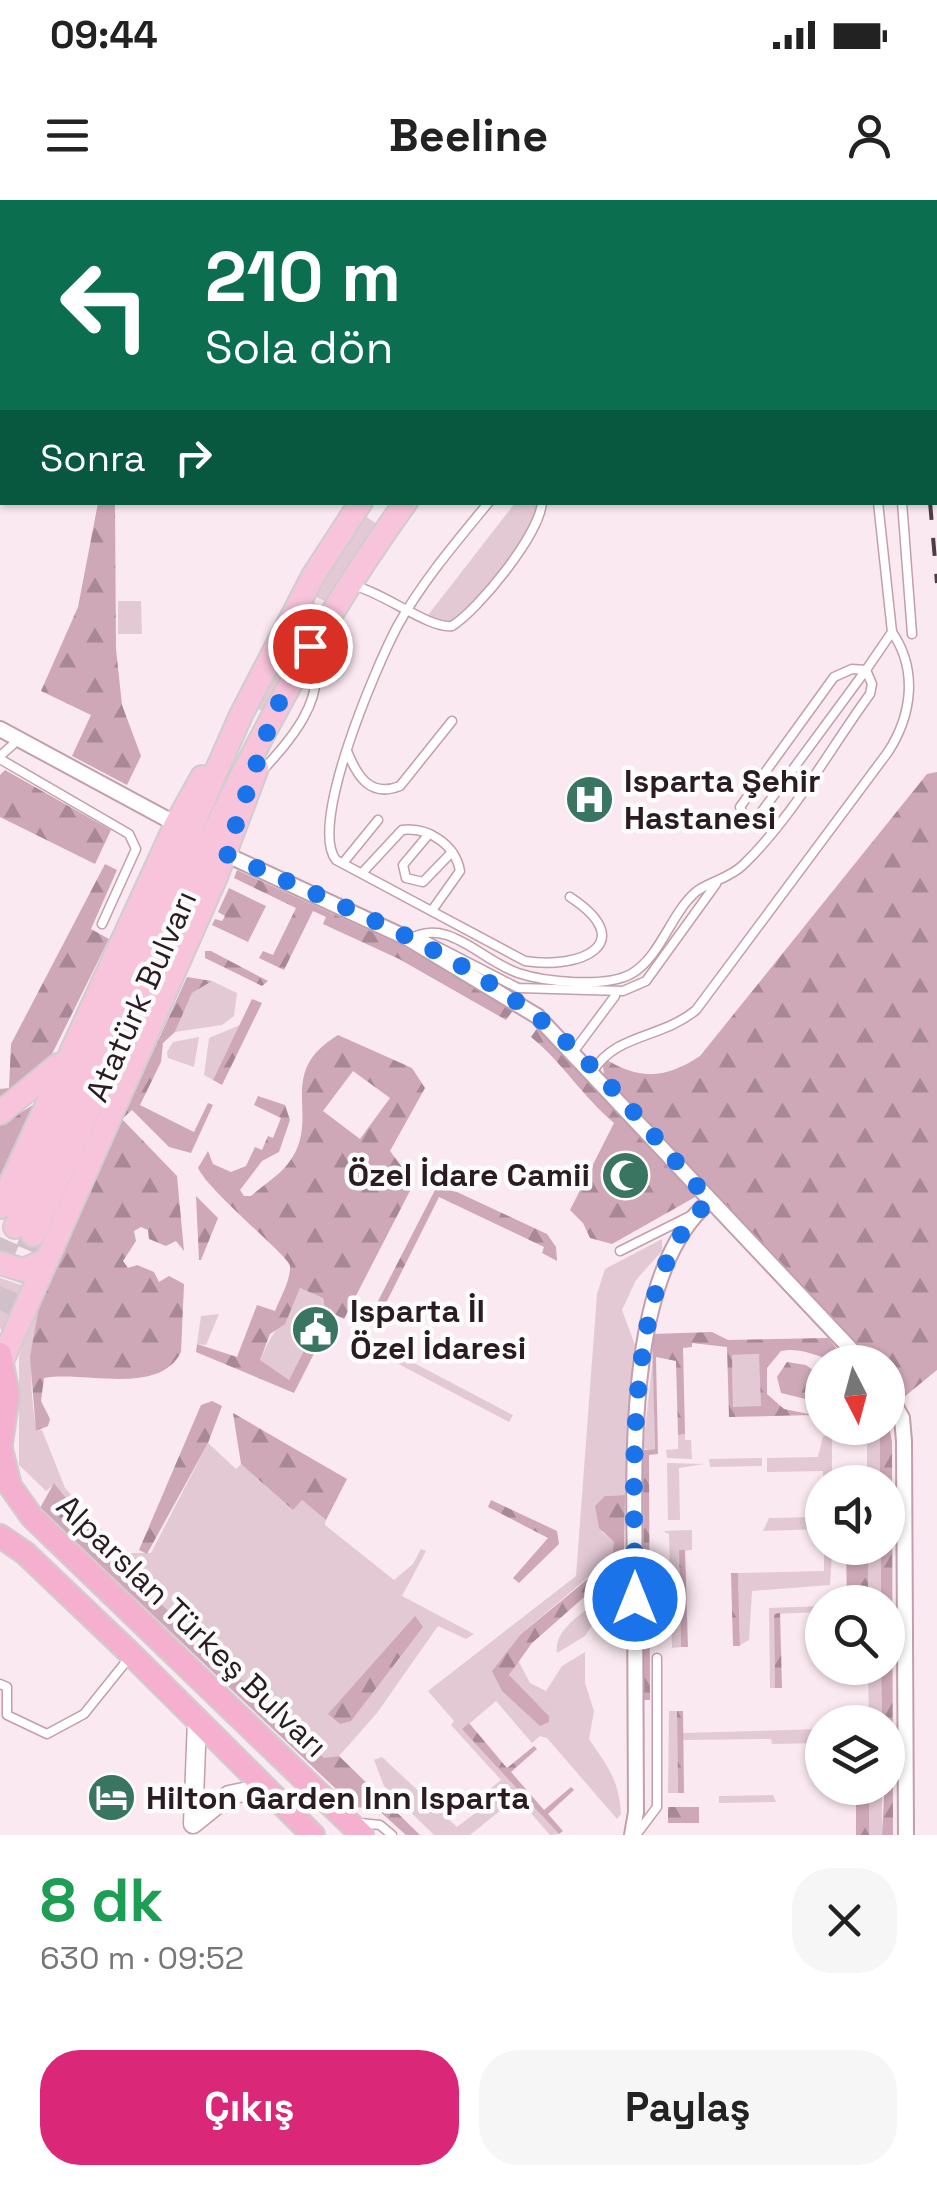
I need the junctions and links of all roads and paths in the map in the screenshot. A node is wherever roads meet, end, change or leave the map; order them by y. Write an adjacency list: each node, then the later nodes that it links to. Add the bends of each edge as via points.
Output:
1 (359, 505): 14 (main road, Atatürk Bulvarı, via 313,576)
2 (405, 505): 7 (main road, Atatürk Bulvarı)
3 (487, 505): 8 (lane)
4 (541, 505): 8 (lane, via 526,540 463,620 443,627)
5 (878, 505): 9 (lane)
6 (902, 505): 10 (lane)
7 (348, 584): 8 (lane); 11 (main road, Atatürk Bulvarı)
8 (410, 610): 18 (lane)
9 (892, 632): 12 (lane); 36 (lane, via 906,665 908,714 888,752 696,1010 665,1031 617,1044)
10 (912, 634)
11 (310, 646): 13 (main road, Atatürk Bulvarı); 20 (lane, via 318,685 294,734)
12 (866, 670): 12 (lane, via 757,818 745,818 740,808 834,676); 28 (lane, via 870,694 774,829)
13 (274, 712): 14 (main road, Atatürk Bulvarı, via 24,1231); 20 (main road)
14 (241, 715): 22 (main road)
15 (452, 721): 18 (lane, via 400,786 388,790 367,785)
16 (0, 729): 17 (street)
17 (17, 741): 19 (lane); 22 (street)
18 (346, 750): 26 (lane, via 326,832 328,849)
19 (0, 758): 31 (lane, via 130,834 136,851)
20 (252, 782): 25 (main road)
21 (378, 820): 26 (lane)
22 (176, 824): 34 (main road)
23 (428, 834): 24 (lane); 24 (lane, via 403,864 406,878 422,882); 27 (lane, via 402,830)
24 (452, 852): 30 (lane, via 460,871)
25 (226, 854): 32 (street); 43 (main road)
26 (344, 863): 27 (lane)
27 (362, 873): 30 (lane)
28 (716, 884): 32 (lane, via 698,891 641,966 618,978 528,976 439,930); 32 (lane, via 646,981 624,992 518,988 436,942)
29 (570, 896): 30 (lane, via 594,912 602,939 585,959 548,964 514,956)
30 (432, 909)
31 (102, 924)
32 (413, 938): 35 (street, via 521,1005)
33 (614, 996): 35 (lane)
34 (78, 1038): 37 (main road, via 50,1074); 39 (main road)
35 (574, 1051): 36 (street)
36 (593, 1071): 38 (street)
37 (0, 1112)
38 (710, 1201): 40 (street); 44 (street)
39 (0, 1207)
40 (692, 1215): 41 (lane); 58 (street, via 652,1309 639,1378)
41 (620, 1251)
42 (0, 1262): 43 (main road, via 15,1270)
43 (42, 1262): 45 (main road)
44 (847, 1345)
45 (1, 1357): 47 (highway, via 8,1395)
46 (904, 1445): 59 (street)
47 (0, 1450): 55 (highway, Alparslan Türkeş Bulvarı, via 10,1486 32,1517)
48 (0, 1536): 49 (highway, Alparslan Türkeş Bulvarı)
49 (132, 1655): 51 (lane, via 84,1714 46,1734 7,1715 7,1687); 52 (highway, Alparslan Türkeş Bulvarı)
50 (657, 1658): 58 (lane, via 657,1807)
51 (0, 1684)
52 (197, 1722): 53 (highway, Alparslan Türkeş Bulvarı); 54 (street)
53 (263, 1788): 54 (street, via 229,1795); 56 (highway, Alparslan Türkeş Bulvarı)
54 (191, 1829)
55 (356, 1829): 57 (lane, via 378,1824)
56 (313, 1835)
57 (392, 1835)
58 (634, 1835)
59 (906, 1835)

